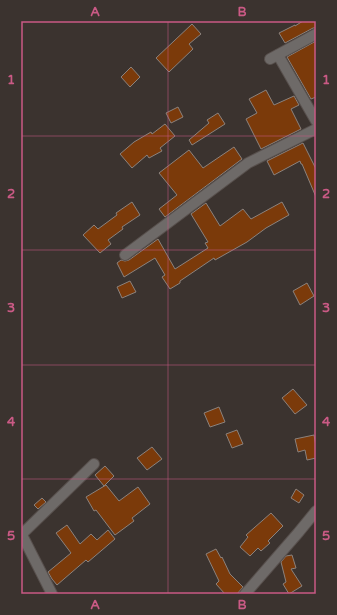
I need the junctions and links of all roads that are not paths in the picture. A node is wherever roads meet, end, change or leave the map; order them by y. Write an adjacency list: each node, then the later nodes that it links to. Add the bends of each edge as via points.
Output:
1 (316, 34): 2 (street, via 274,57)
2 (316, 121)
3 (316, 130): 4 (street, via 248,163)
4 (125, 255)
5 (94, 464): 7 (street)
6 (316, 511): 9 (street)
7 (21, 534): 8 (street)
8 (52, 594)
9 (246, 594)

